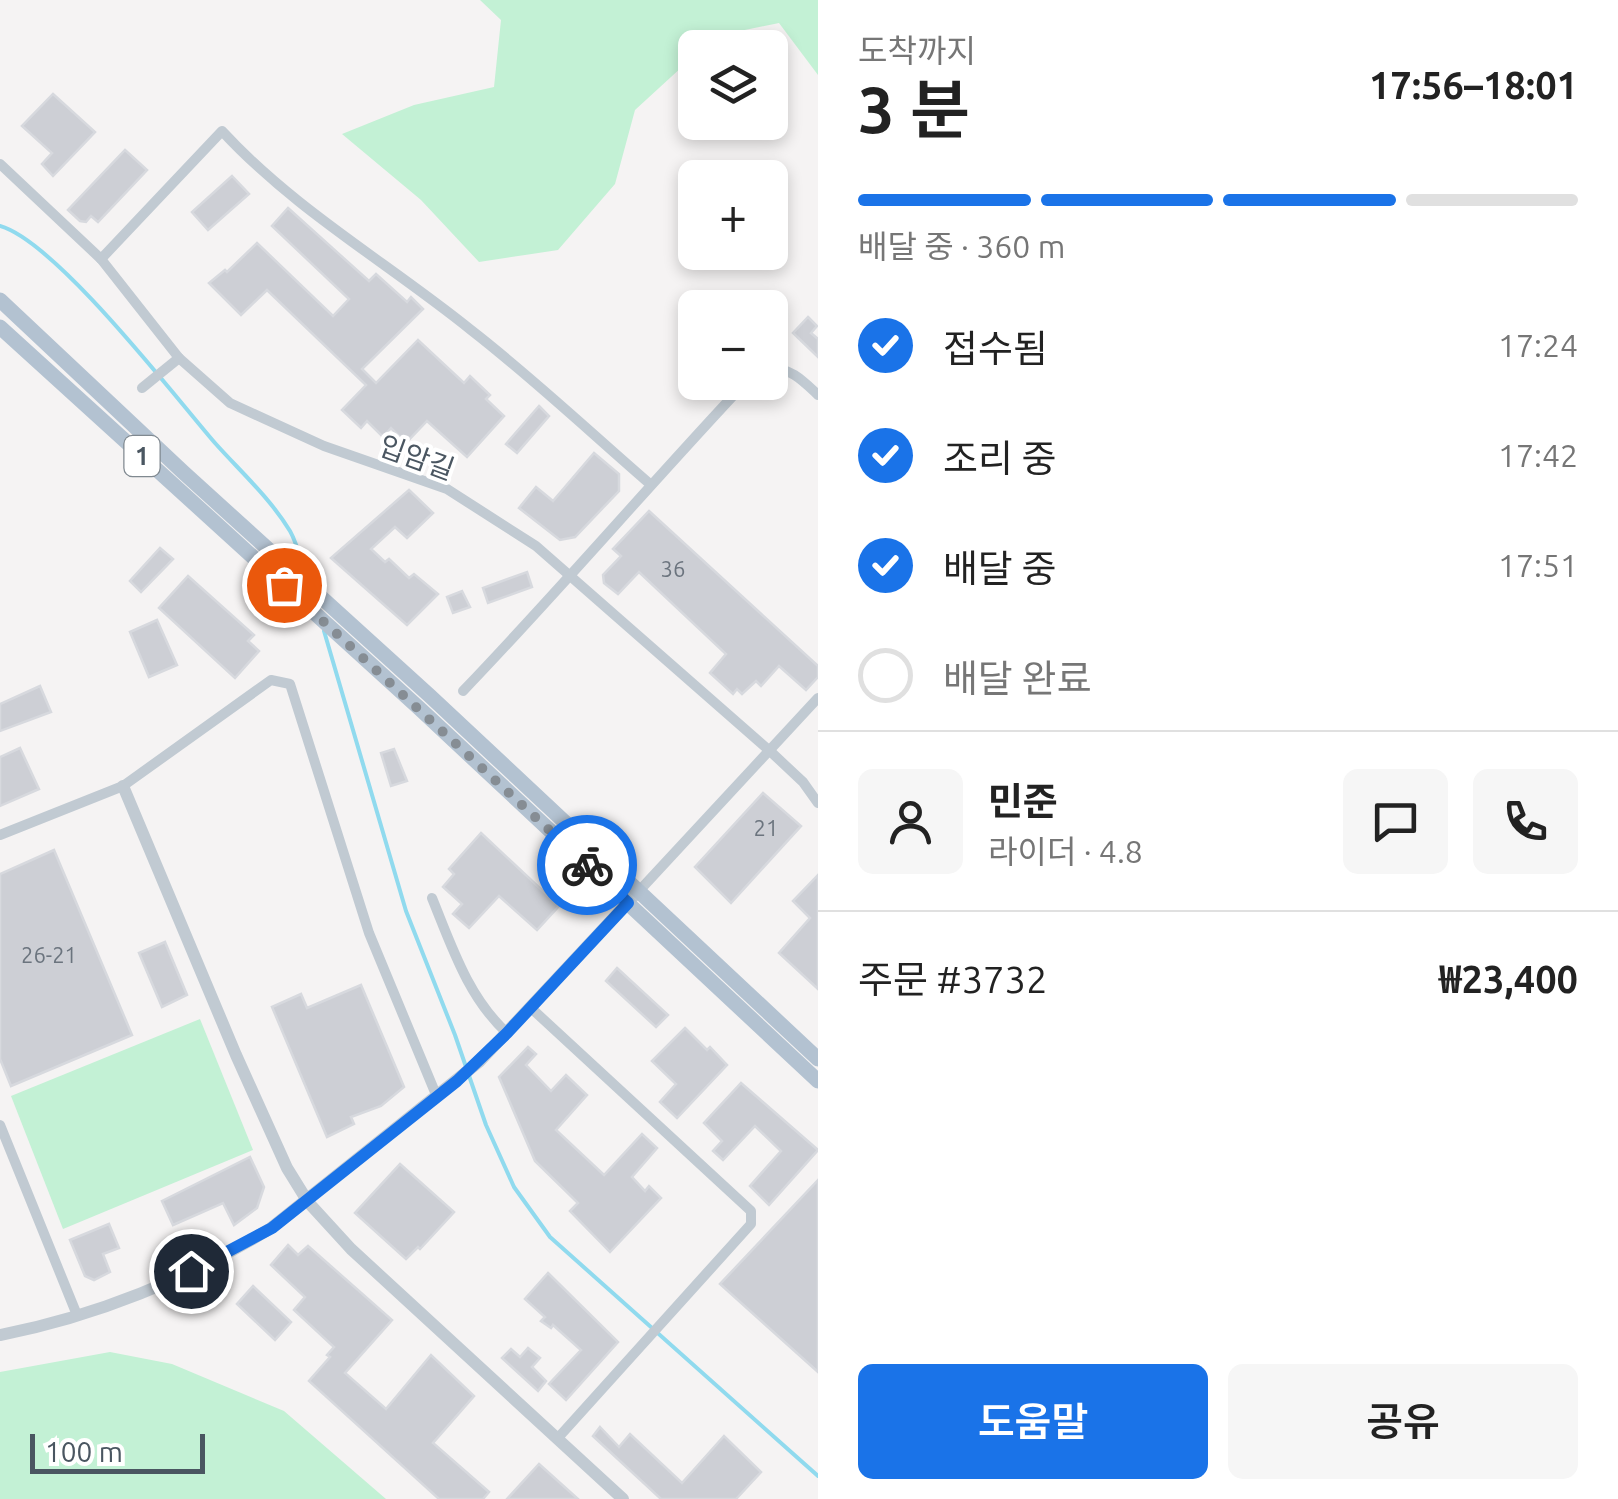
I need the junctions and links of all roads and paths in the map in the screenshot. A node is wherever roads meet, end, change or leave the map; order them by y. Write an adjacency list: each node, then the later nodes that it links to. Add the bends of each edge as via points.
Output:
1 (0, 164): 2 (street, 입암길)
2 (101, 258): 5 (street, 입암길); 10 (street, via 222,130 254,165 472,330)
3 (0, 300): 18 (main road, 1)
4 (0, 327): 18 (main road, 1)
5 (180, 358): 7 (street); 11 (street, 입암길, via 230,403 267,422 447,489 536,546)
6 (788, 371): 8 (street)
7 (142, 388)
8 (818, 395)
9 (729, 400): 10 (street)
10 (650, 484): 11 (street)
11 (571, 578): 12 (street); 14 (street, 입암길)
12 (463, 692)
13 (818, 698): 14 (street)
14 (771, 752): 16 (street, 입암길); 18 (street)
15 (122, 786): 17 (street); 24 (street, via 270,680 290,684 369,933); 26 (street, via 236,1055)
16 (818, 804)
17 (0, 835)
18 (633, 897): 20 (street); 22 (main road, 1); 23 (main road, 1)
19 (432, 898): 21 (street, via 473,994)
20 (531, 1008): 21 (street); 29 (street, via 751,1211 751,1224)
21 (507, 1033): 24 (street)
22 (818, 1059)
23 (818, 1081)
24 (438, 1097): 26 (street)
25 (0, 1125): 27 (street)
26 (308, 1202): 27 (street, via 223,1256); 29 (street)
27 (77, 1315): 28 (street)
28 (0, 1335)
29 (557, 1440): 30 (street)
30 (623, 1499)

